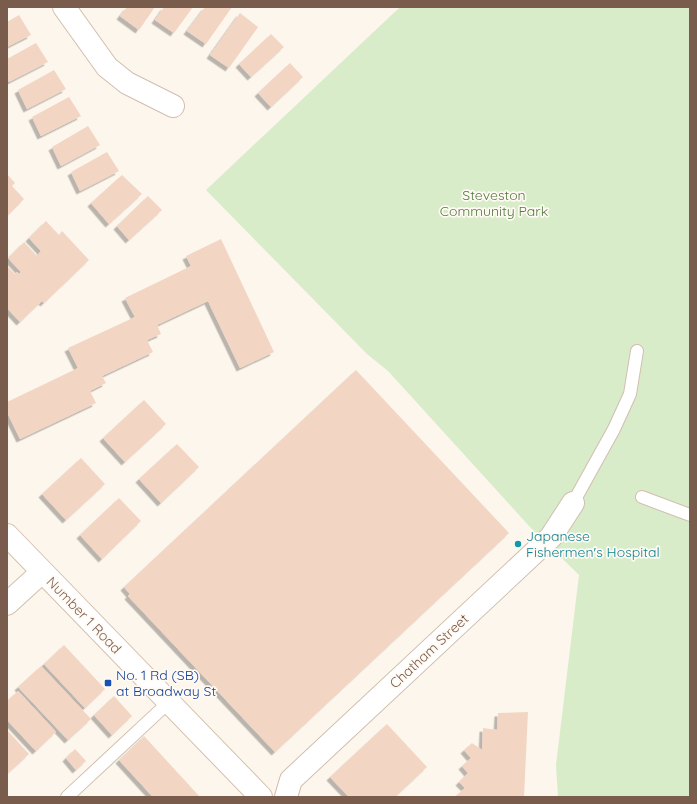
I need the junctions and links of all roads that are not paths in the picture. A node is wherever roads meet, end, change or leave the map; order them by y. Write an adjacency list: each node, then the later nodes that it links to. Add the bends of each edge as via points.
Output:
1 (64, 7): 2 (street, via 107,67 127,83)
2 (172, 106)
3 (636, 351): 5 (lane, via 630,394)
4 (642, 497): 6 (lane)
5 (573, 503): 13 (street, Chatham Street, via 551,537 291,780)
6 (690, 515)
7 (7, 535): 8 (street, Number 1 Road)
8 (42, 572): 9 (street); 10 (street, Number 1 Road)
9 (7, 604)
10 (169, 702): 11 (lane); 12 (street, Number 1 Road)
11 (67, 797)
12 (261, 797)
13 (286, 797)

